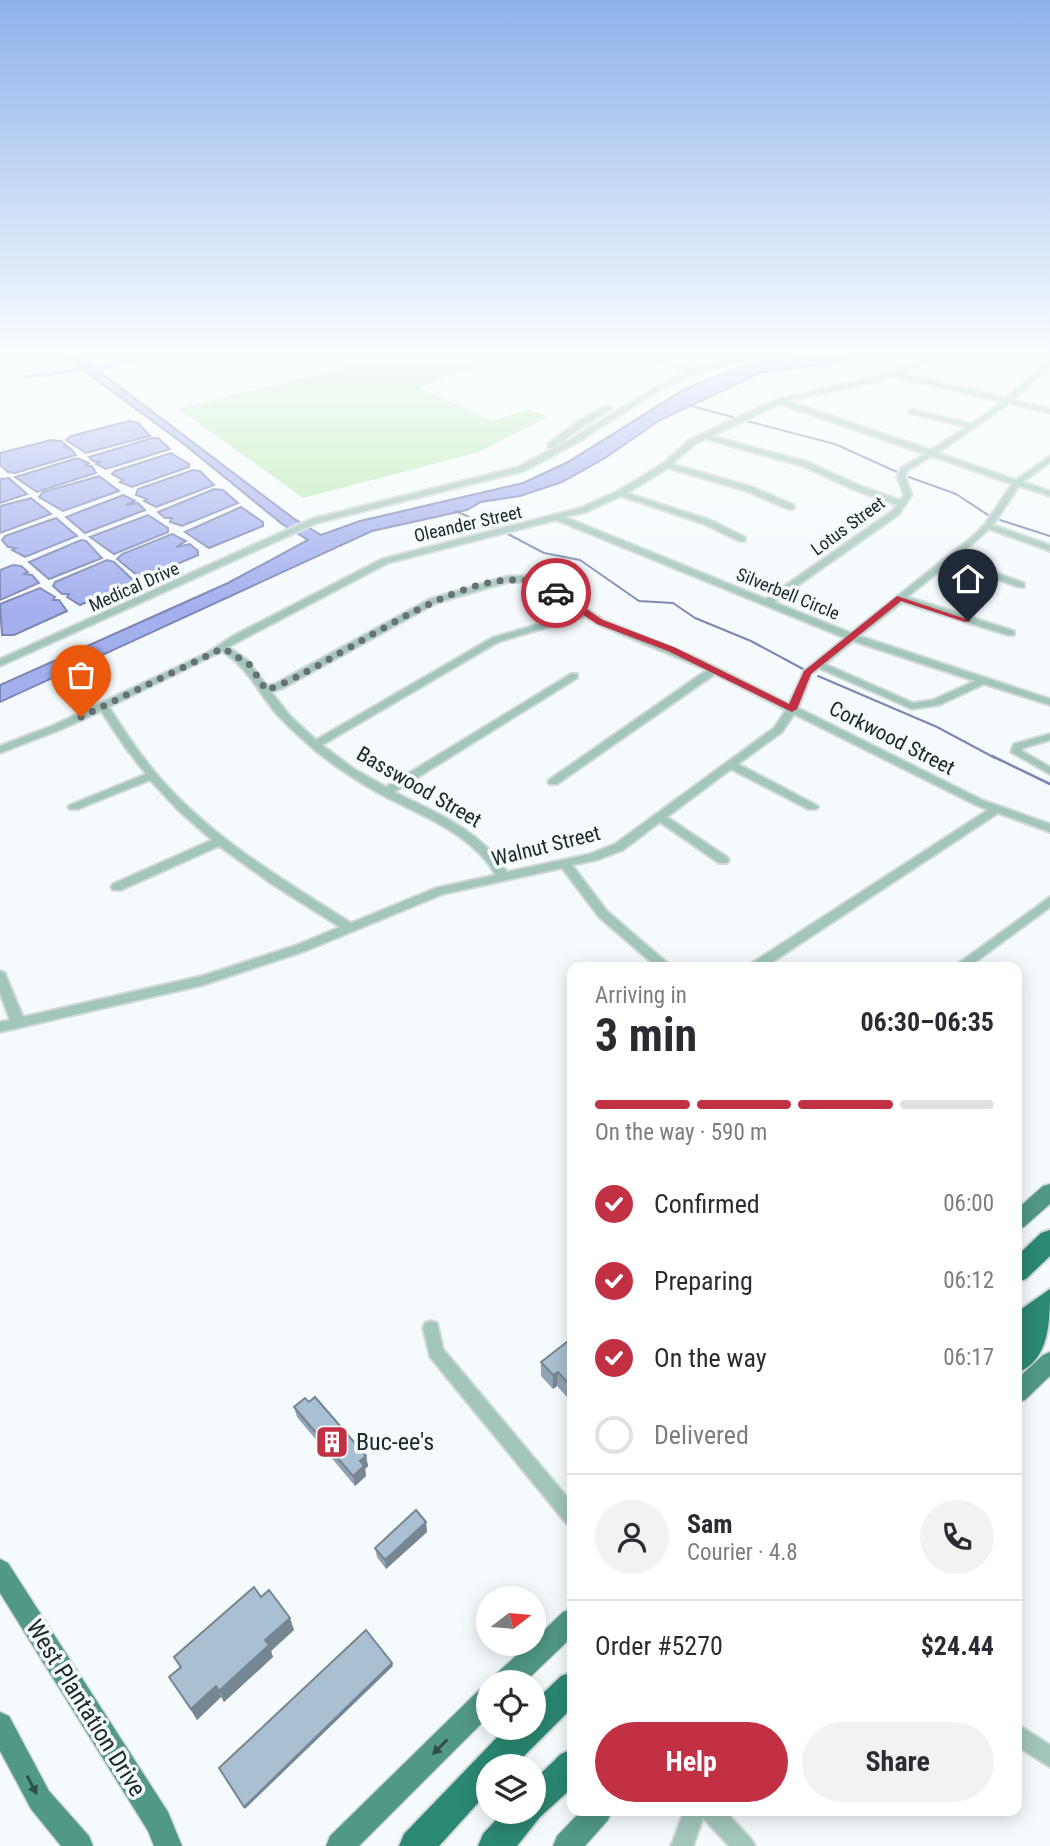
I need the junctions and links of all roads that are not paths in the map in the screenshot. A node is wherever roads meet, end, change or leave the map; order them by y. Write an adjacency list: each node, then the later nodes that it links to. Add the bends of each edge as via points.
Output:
1 (576, 439): 16 (street, Medical Drive, via 521,469 306,520)
2 (699, 439): 8 (street, Oleander Street, via 681,449)
3 (716, 439): 12 (street, via 806,464)
4 (888, 439): 6 (street)
5 (952, 439): 6 (street, Lotus Street)
6 (930, 454): 9 (street); 12 (street, Lotus Street, via 903,472 908,495)
7 (1050, 458): 9 (street, Walnut Street)
8 (667, 465): 10 (street, Oleander Street); 13 (street, via 749,489)
9 (1016, 484): 11 (street); 15 (street, Walnut Street)
10 (621, 494): 14 (street, Oleander Street); 17 (street, via 706,522)
11 (1050, 495)
12 (903, 503): 22 (street, Lotus Street)
13 (791, 507)
14 (559, 518): 22 (street, Silverbell Circle); 26 (street, Oleander Street, via 385,561)
15 (988, 526): 18 (street); 19 (street, Walnut Street)
16 (277, 534): 27 (street, Medical Drive); 28 (street, Medical Drive)
17 (741, 539)
18 (1050, 548)
19 (950, 559): 20 (street); 21 (street, Walnut Street)
20 (1021, 585)
21 (900, 598): 24 (street); 25 (street, Walnut Street)
22 (768, 602): 25 (street, Silverbell Circle)
23 (584, 613): 30 (street, Corkwood Street); 33 (street, Corkwood Street, via 537,581 508,579 433,601); 38 (street, via 495,640)
24 (1011, 633)
25 (852, 637): 29 (street, Walnut Street); 32 (street, Silverbell Circle)
26 (223, 648): 33 (street, Basswood Street, via 250,665); 35 (street, Oleander Street)
27 (0, 656)
28 (0, 663)
29 (817, 664): 32 (street, via 912,706 935,703); 36 (street, Walnut Street, via 807,673)
30 (714, 670): 36 (street, Corkwood Street); 43 (street)
31 (573, 676): 44 (street)
32 (984, 680): 34 (street, Silverbell Circle)
33 (266, 690): 38 (street, Basswood Street, via 284,715)
34 (1050, 702)
35 (103, 706): 39 (street, Oleander Street); 42 (street)
36 (792, 709): 40 (street, Walnut Street, via 778,730); 47 (street, Corkwood Street)
37 (1050, 737): 41 (street, via 1018,746 1016,752)
38 (317, 744): 44 (street, Basswood Street)
39 (0, 750)
40 (731, 765): 46 (street); 48 (street, Walnut Street)
41 (1050, 771)
42 (150, 776): 45 (street); 50 (street)
43 (553, 782)
44 (386, 792): 53 (street, Basswood Street, via 485,847)
45 (74, 807)
46 (811, 807)
47 (995, 810): 49 (street, Corkwood Street); 58 (street)
48 (660, 817): 51 (street); 52 (street, Walnut Street, via 619,847)
49 (1050, 828)
50 (218, 842): 54 (street); 56 (street)
51 (723, 860)
52 (565, 864): 53 (street, Walnut Street); 57 (street, via 603,914)
53 (503, 876): 56 (street, Walnut Street, via 425,896)
54 (117, 887)
55 (1050, 901): 59 (street)
56 (351, 928): 61 (street, Walnut Street, via 204,980)
57 (660, 962)
58 (762, 962)
59 (966, 962)
60 (0, 976): 61 (street)
61 (18, 1022): 62 (street, Walnut Street)
62 (0, 1027)
63 (1050, 1192): 64 (main road)
64 (1022, 1217)
65 (1050, 1240): 66 (highway)
66 (1022, 1266)
67 (1050, 1300): 69 (highway)
68 (1050, 1321): 71 (highway)
69 (1022, 1323)
70 (431, 1328): 74 (street, via 436,1352)
71 (1022, 1355)
72 (1050, 1362): 73 (main road)
73 (1022, 1388)
74 (567, 1511)
75 (0, 1572): 94 (main road, West Plantation Drive, via 158,1822)
76 (567, 1626): 77 (main road)
77 (519, 1670)
78 (567, 1692): 80 (highway)
79 (476, 1711): 95 (main road, one-way to 95)
80 (546, 1712)
81 (0, 1725): 93 (main road, one-way to 93, via 40,1800)
82 (1022, 1737): 85 (street)
83 (517, 1740): 84 (highway)
84 (503, 1754)
85 (1050, 1757)
86 (567, 1770): 88 (highway)
87 (476, 1782): 96 (highway)
88 (546, 1791)
89 (594, 1816): 98 (main road)
90 (693, 1816): 99 (street)
91 (715, 1816): 100 (street)
92 (515, 1824): 97 (highway)
93 (79, 1846)
94 (168, 1846)
95 (340, 1846)
96 (416, 1846)
97 (495, 1846)
98 (567, 1846)
99 (682, 1846)
100 (744, 1846)

